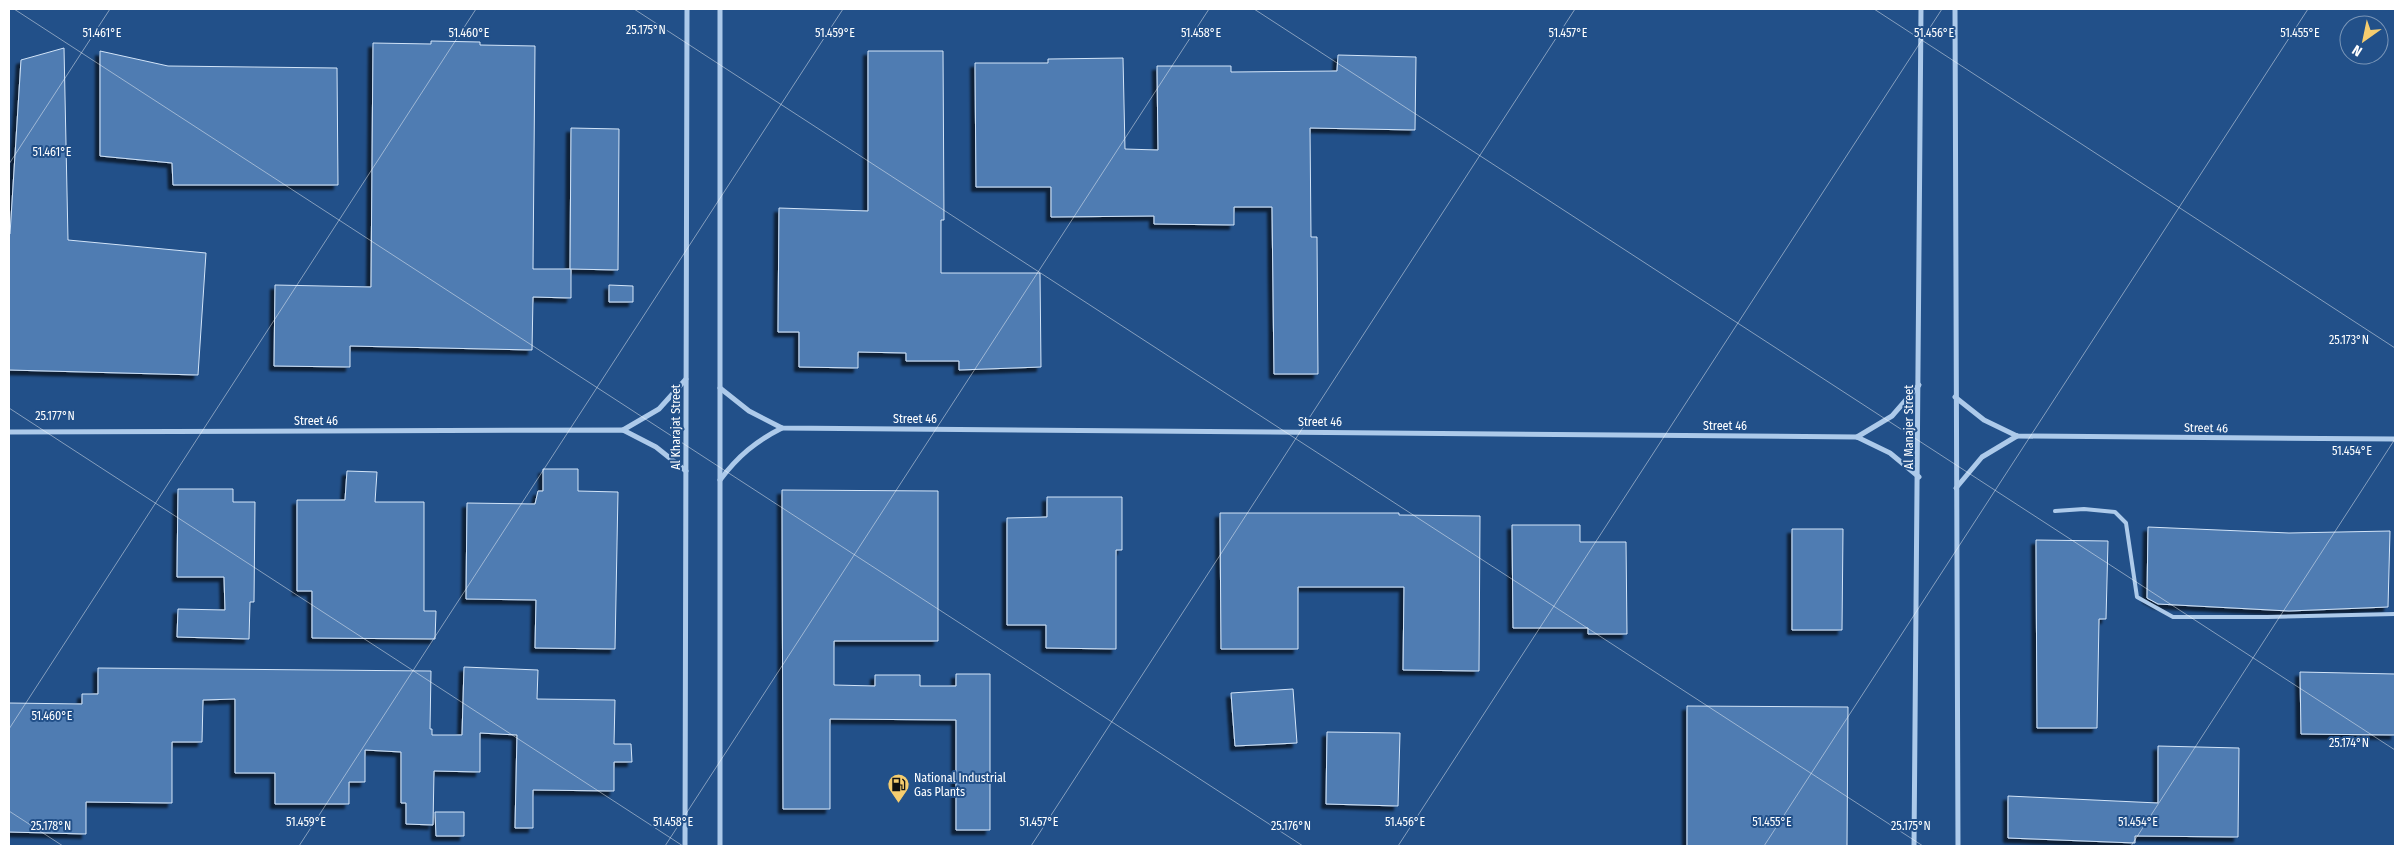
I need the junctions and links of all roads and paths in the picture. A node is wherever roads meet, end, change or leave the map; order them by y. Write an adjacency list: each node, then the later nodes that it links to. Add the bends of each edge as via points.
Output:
1 (687, 9): 5 (street, Al Kharajat Street)
2 (720, 9): 7 (street)
3 (1921, 9): 6 (street, Al Manajer Street)
4 (1954, 9): 8 (street)
5 (686, 378): 10 (street, via 659,409); 15 (street, Al Kharajat Street)
6 (1919, 384): 13 (street, via 1892,416); 16 (street, Al Manajer Street)
7 (720, 388): 9 (street, Street 46, via 749,411); 17 (street)
8 (1956, 396): 12 (street, Street 46, via 1984,420); 18 (street)
9 (782, 428): 13 (street, Street 46); 17 (street, Street 46, via 747,449)
10 (623, 430): 11 (street, Street 46); 15 (street, Street 46, via 656,447)
11 (9, 432)
12 (2017, 436): 14 (street, Street 46); 18 (street, via 1982,457)
13 (1857, 437): 16 (street, Street 46, via 1890,453)
14 (2395, 440)
15 (686, 471): 21 (street, Al Kharajat Street)
16 (1919, 477): 22 (street, Al Manajer Street)
17 (720, 480): 23 (street)
18 (1956, 489): 24 (street)
19 (2055, 511): 20 (lane, via 2116,512 2126,523 2137,597 2173,616)
20 (2395, 614)
21 (684, 845)
22 (1913, 845)
23 (720, 846)
24 (1958, 846)

